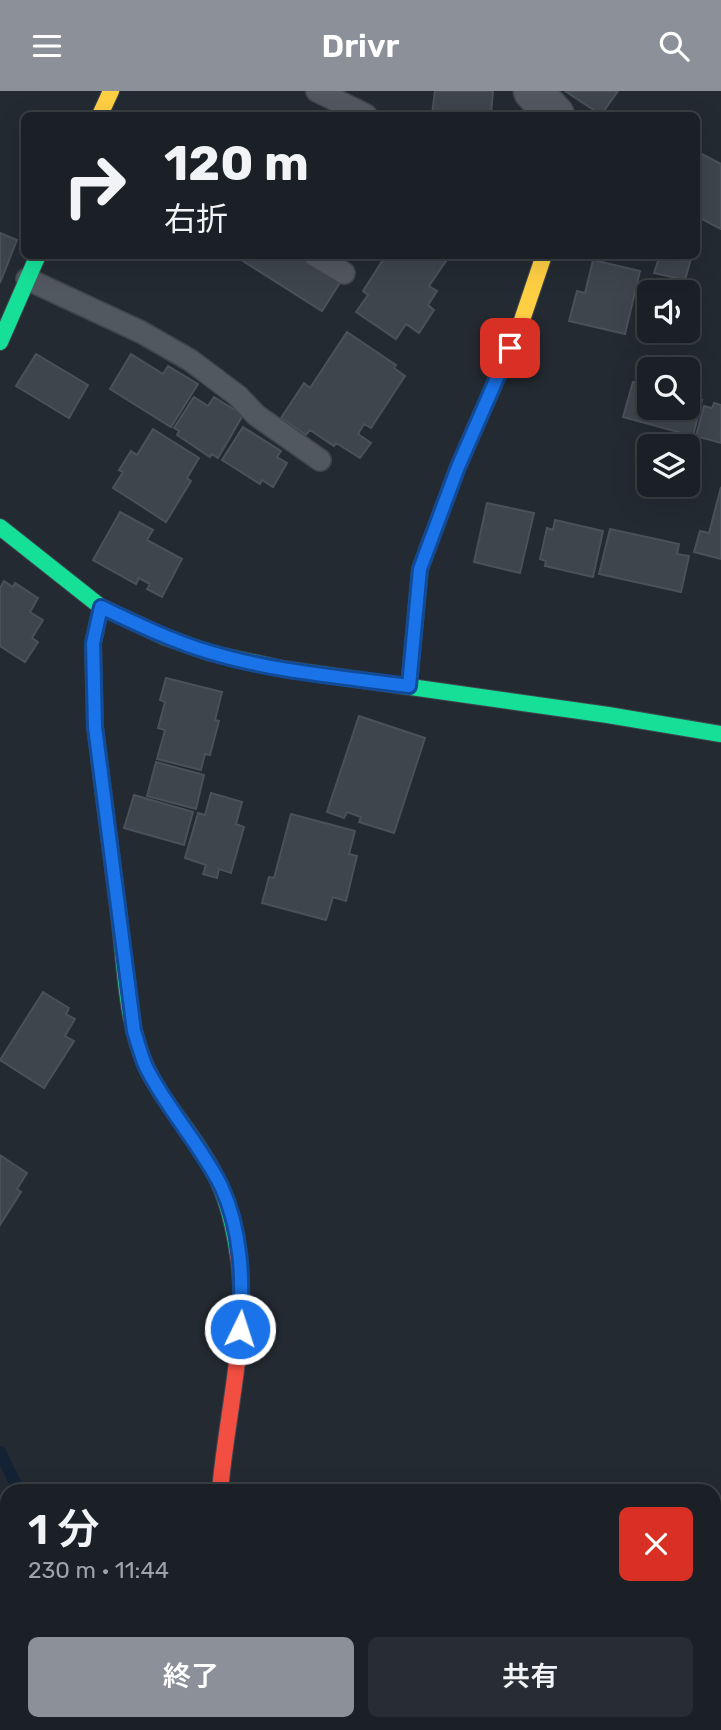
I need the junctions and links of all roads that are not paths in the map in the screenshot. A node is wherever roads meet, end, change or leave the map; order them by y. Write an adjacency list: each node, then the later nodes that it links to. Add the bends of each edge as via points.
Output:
1 (317, 91): 3 (lane)
2 (533, 91): 4 (street)
3 (360, 112)
4 (552, 112)
5 (36, 259): 9 (street)
6 (321, 259): 8 (lane)
7 (543, 259): 14 (street, via 420,569)
8 (344, 273)
9 (27, 279): 10 (street); 11 (lane, via 190,360)
10 (0, 342)
11 (320, 460)
12 (0, 527): 13 (street)
13 (101, 607): 14 (street, via 210,653 284,669); 16 (street, via 93,643 95,727 134,1031 146,1066 221,1187 239,1249 238,1349)
14 (409, 686): 15 (street)
15 (721, 734)
16 (221, 1484)

